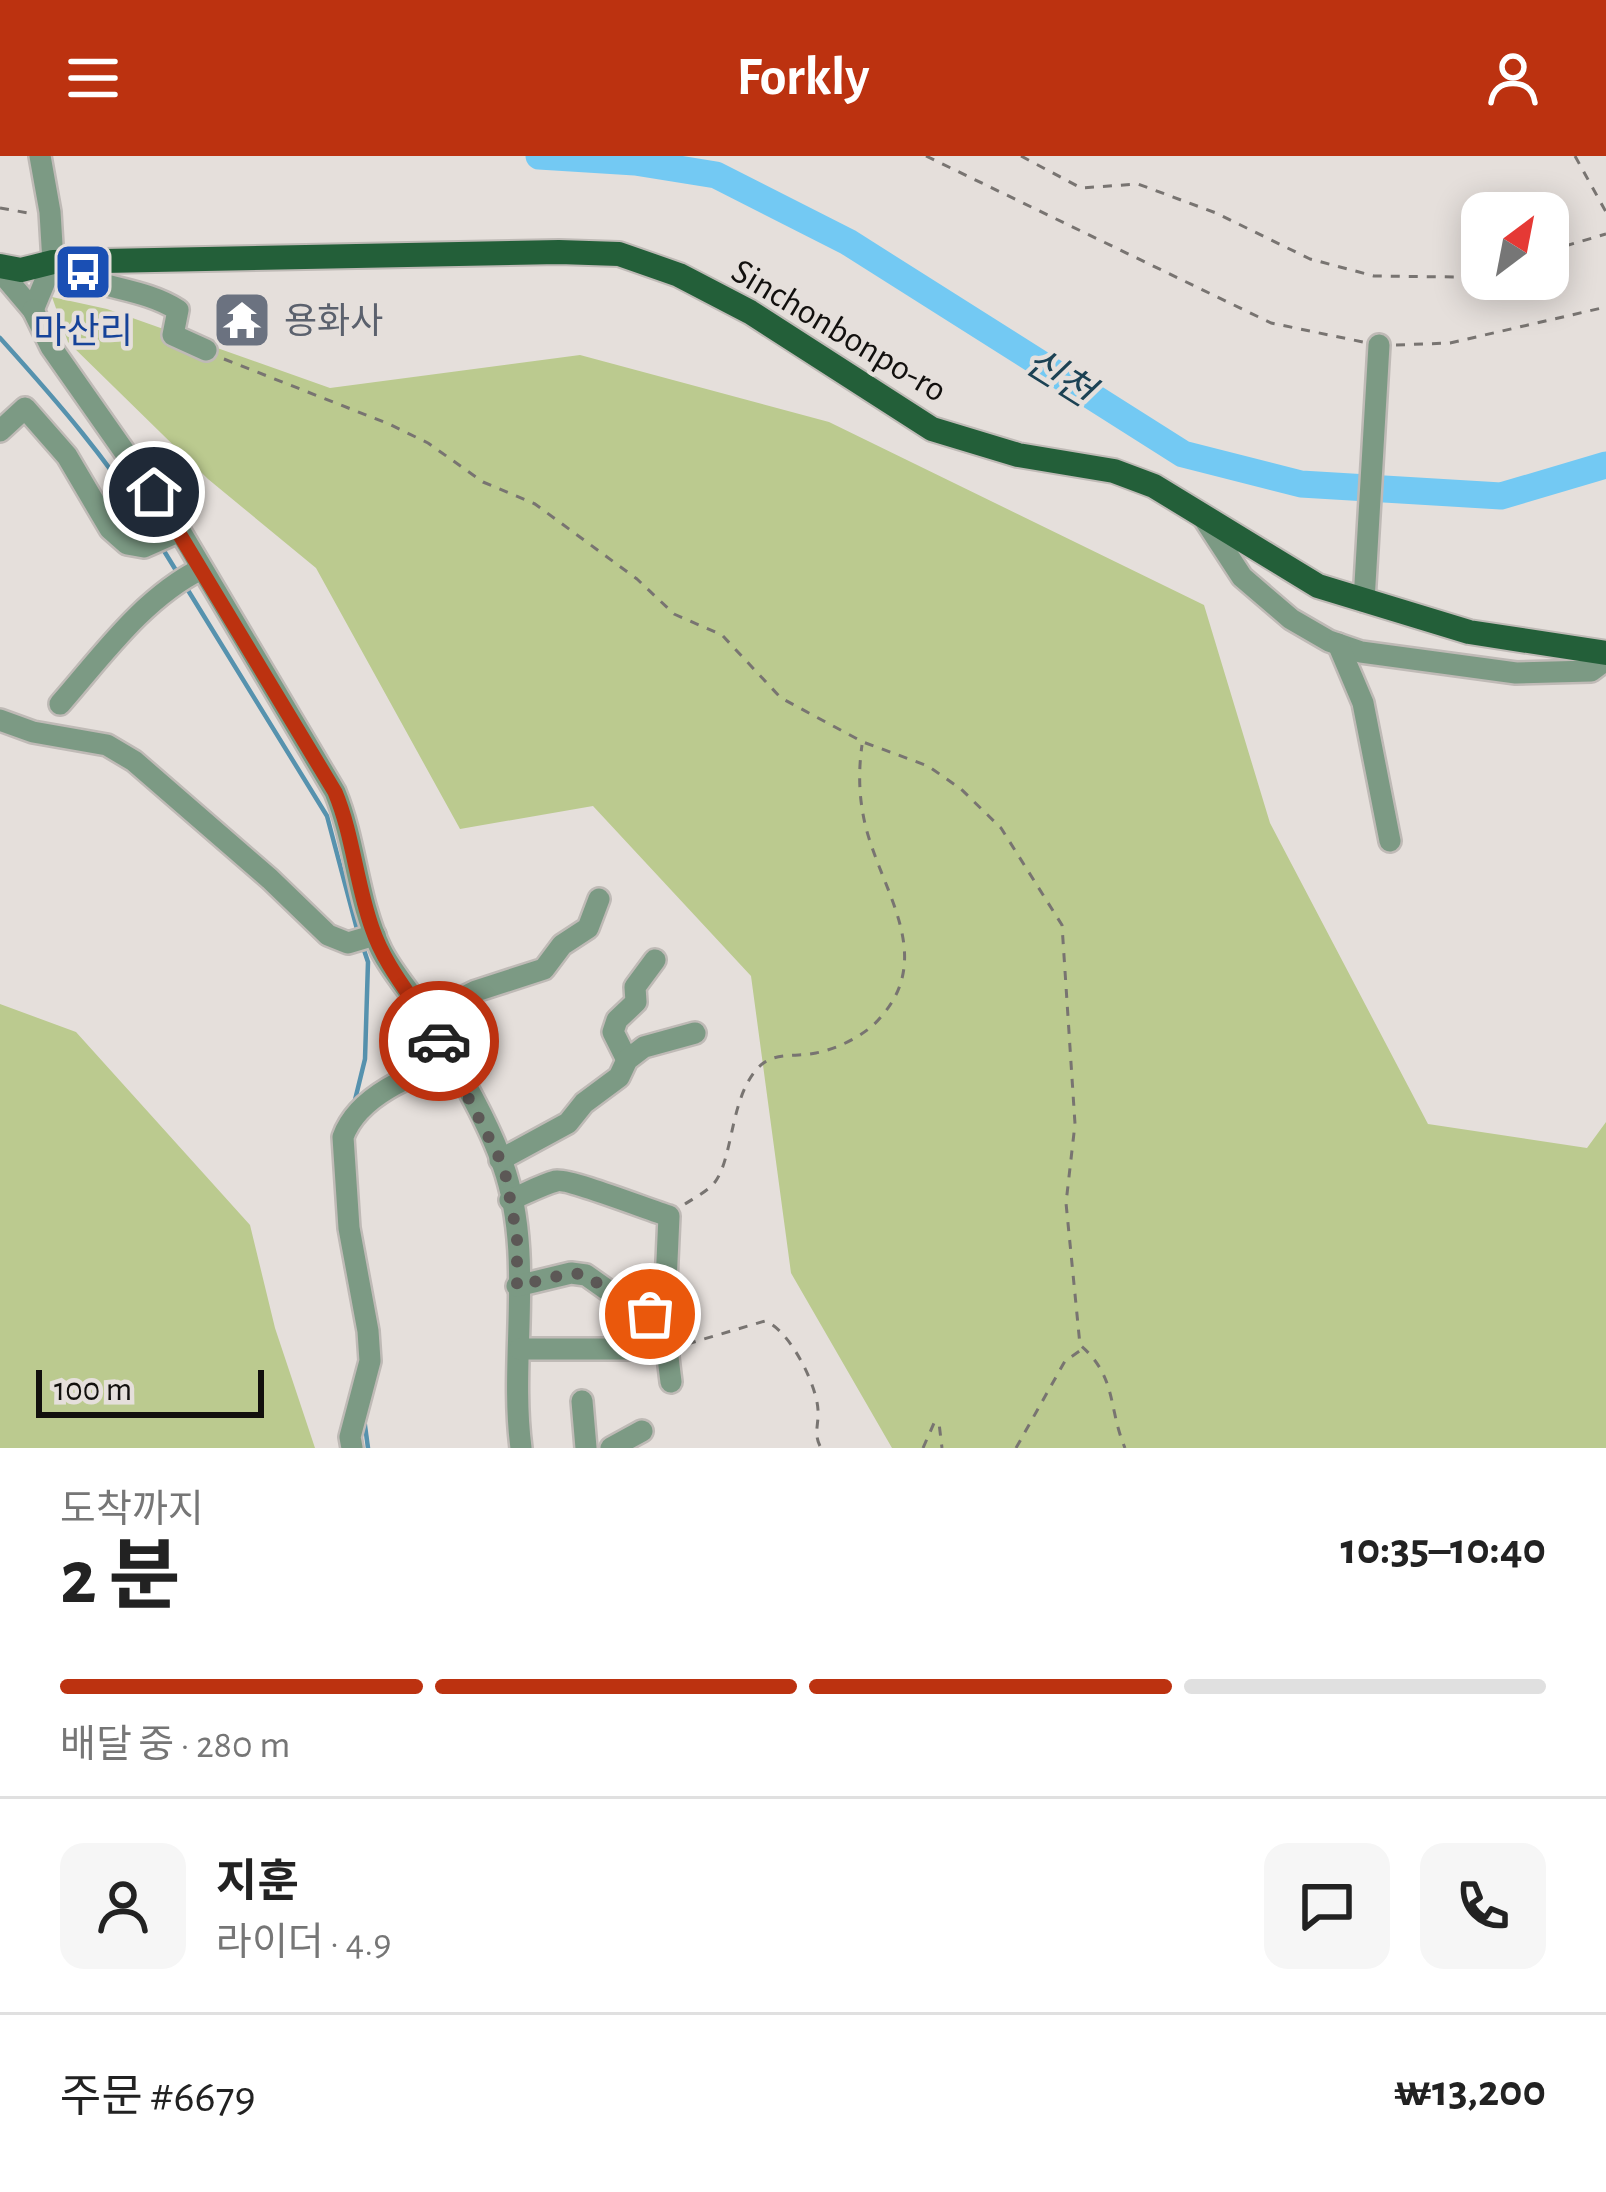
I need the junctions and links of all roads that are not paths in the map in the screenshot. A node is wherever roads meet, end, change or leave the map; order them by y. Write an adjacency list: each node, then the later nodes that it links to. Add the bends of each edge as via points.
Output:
1 (40, 156): 2 (street)
2 (53, 262): 3 (main road, Sinchonbonpo-ro); 4 (street); 6 (street, via 74,278 155,296 178,310 173,335); 8 (main road, Sinchonbonpo-ro, via 559,252 639,258 750,312 932,429 1114,471)
3 (0, 268): 4 (street)
4 (34, 310): 9 (street)
5 (1379, 345): 11 (street)
6 (206, 350)
7 (0, 431): 9 (street, via 25,408 67,456 110,530 144,547)
8 (1200, 514): 11 (main road, Sinchonbonpo-ro, via 1318,586); 12 (street, via 1242,577 1291,619)
9 (173, 534): 10 (street)
10 (195, 572): 14 (street, via 168,588); 18 (street, via 335,792)
11 (1364, 601): 13 (main road, Sinchonbonpo-ro, via 1468,632)
12 (1338, 644): 13 (street, via 1516,673 1591,671); 16 (street, via 1363,703)
13 (1606, 657)
14 (60, 704)
15 (0, 720): 18 (street, via 107,746 134,761 328,935)
16 (1390, 841)
17 (599, 899): 20 (street, via 588,928 544,969)
18 (362, 939): 20 (street)
19 (656, 960): 22 (street, via 635,987 636,1002 617,1020 616,1042)
20 (425, 1016): 23 (street)
21 (695, 1033): 22 (street)
22 (627, 1060): 24 (street, via 568,1123)
23 (450, 1061): 24 (street); 33 (street, via 386,1089 344,1136 370,1361)
24 (500, 1160): 25 (street)
25 (510, 1200): 26 (street); 27 (street, via 575,1181 669,1216 666,1283)
26 (517, 1286): 27 (street, via 571,1273 617,1297); 28 (street)
27 (651, 1302): 29 (street, via 654,1328)
28 (520, 1349): 29 (street); 34 (street)
29 (668, 1349): 30 (street)
30 (670, 1382)
31 (583, 1401): 35 (street)
32 (642, 1430): 36 (street)
33 (352, 1448)
34 (521, 1448)
35 (586, 1448)
36 (611, 1448)

